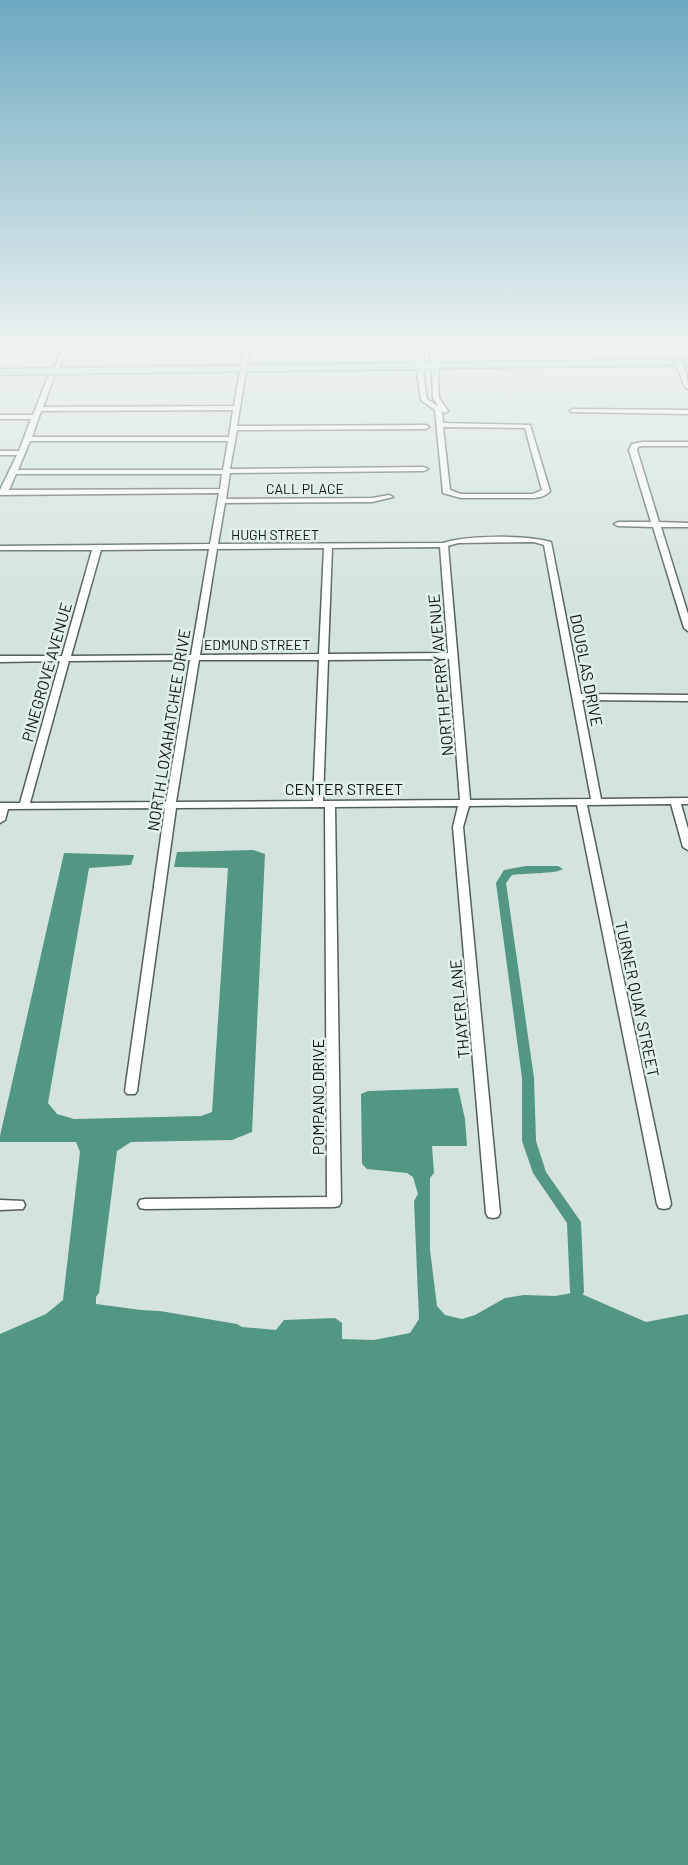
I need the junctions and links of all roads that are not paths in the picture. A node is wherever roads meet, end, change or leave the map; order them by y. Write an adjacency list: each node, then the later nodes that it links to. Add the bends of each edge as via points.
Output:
1 (30, 434): 5 (street)
2 (232, 434): 6 (street, NORTH LOXAHATCHEE DRIVE)
3 (444, 434): 4 (street, via 446,491 461,496 533,496 546,491)
4 (530, 434)
5 (28, 439): 6 (street); 9 (street)
6 (231, 439): 12 (street, NORTH LOXAHATCHEE DRIVE)
7 (688, 444): 17 (street, via 647,443 635,446 633,450)
8 (0, 453): 9 (street)
9 (22, 453): 11 (street)
10 (424, 468): 12 (street)
11 (14, 472): 12 (street); 13 (street)
12 (226, 472): 14 (street, NORTH LOXAHATCHEE DRIVE)
13 (1, 492): 14 (street, CALL PLACE)
14 (222, 496): 15 (street, CALL PLACE, via 372,500); 22 (street, NORTH LOXAHATCHEE DRIVE)
15 (389, 497)
16 (618, 524): 17 (street)
17 (656, 525): 18 (street); 25 (street)
18 (688, 525)
19 (548, 544): 20 (street, HUGH STREET, via 534,540 457,541); 31 (street, DOUGLAS DRIVE)
20 (444, 545): 21 (street, HUGH STREET); 26 (street, NORTH PERRY AVENUE)
21 (328, 546): 22 (street, HUGH STREET); 27 (street)
22 (213, 547): 24 (street, HUGH STREET); 28 (street, NORTH LOXAHATCHEE DRIVE)
23 (0, 548): 24 (street, HUGH STREET)
24 (97, 548): 29 (street, PINEGROVE AVENUE)
25 (688, 628)
26 (454, 656): 27 (street, EDMUND STREET); 37 (street, NORTH PERRY AVENUE)
27 (324, 657): 28 (street, EDMUND STREET); 38 (street)
28 (195, 658): 29 (street, EDMUND STREET); 39 (street, NORTH LOXAHATCHEE DRIVE)
29 (65, 659): 30 (street, EDMUND STREET); 40 (street, PINEGROVE AVENUE)
30 (0, 660)
31 (577, 698): 32 (street); 35 (street, DOUGLAS DRIVE)
32 (688, 698)
33 (688, 800): 36 (street, CENTER STREET)
34 (581, 801): 35 (street, CENTER STREET); 37 (street, CENTER STREET); 46 (street, TURNER QUAY STREET)
35 (596, 801): 36 (street, CENTER STREET)
36 (674, 801): 43 (street)
37 (465, 802): 38 (street, CENTER STREET); 49 (street, THAYER LANE, via 458,827)
38 (324, 803): 39 (street, CENTER STREET); 45 (street, POMPANO DRIVE, via 334,1202)
39 (171, 804): 40 (street, CENTER STREET); 44 (street, NORTH LOXAHATCHEE DRIVE)
40 (24, 805): 41 (street, CENTER STREET)
41 (2, 806): 42 (street)
42 (0, 820)
43 (688, 847)
44 (131, 1091)
45 (145, 1204)
46 (664, 1204)
47 (0, 1205): 48 (street)
48 (18, 1205)
49 (493, 1213)

